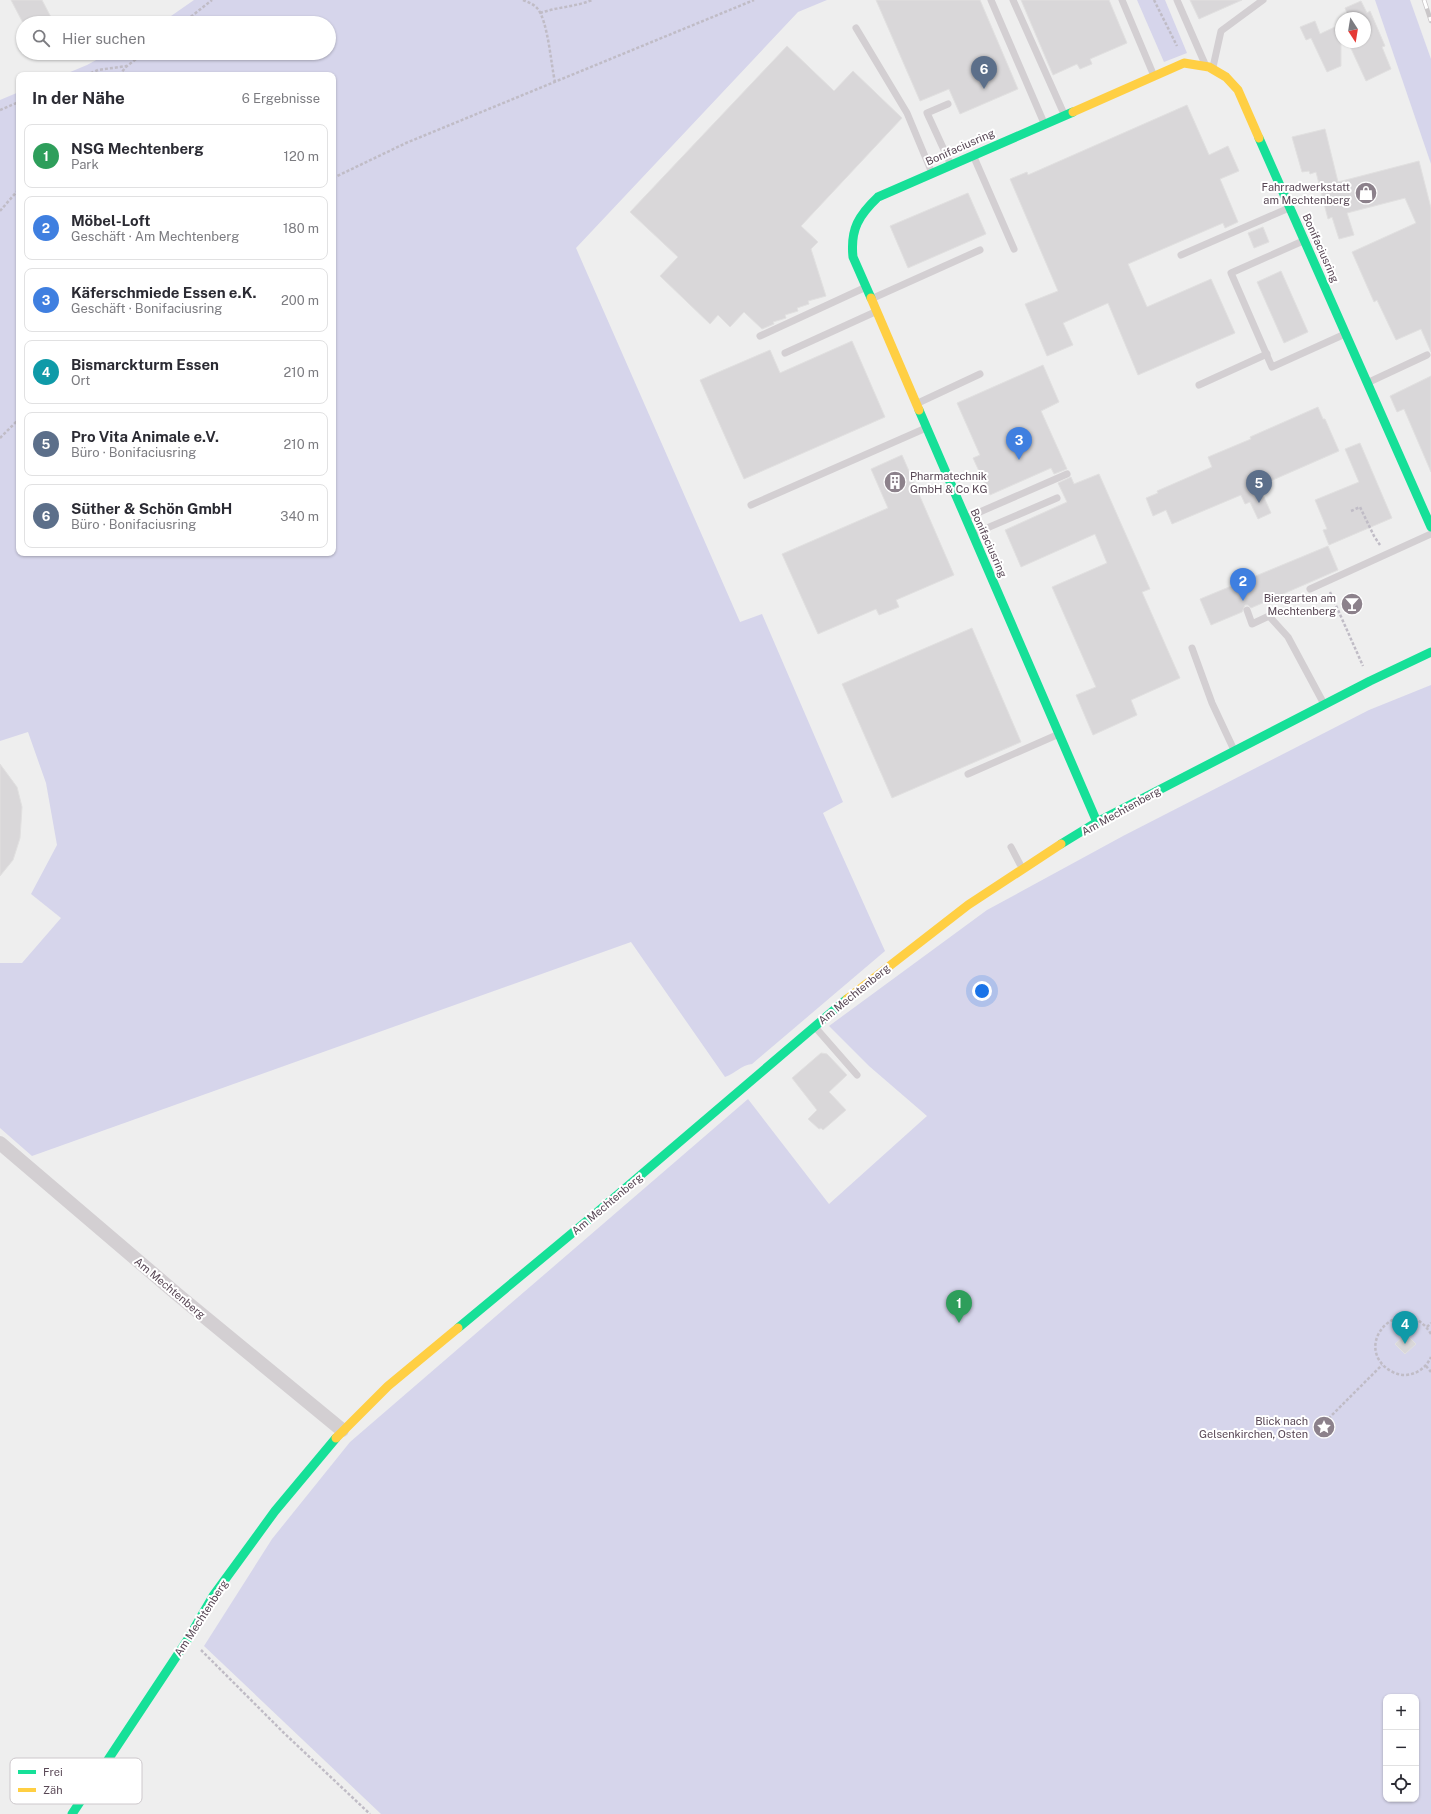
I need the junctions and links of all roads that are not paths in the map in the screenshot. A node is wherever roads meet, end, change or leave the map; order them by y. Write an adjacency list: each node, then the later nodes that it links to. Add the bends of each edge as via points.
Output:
1 (991, 0): 11 (lane)
2 (1013, 0): 10 (lane)
3 (1122, 0): 8 (lane)
4 (1177, 0): 7 (lane)
5 (1263, 0): 7 (lane, via 1221,31)
6 (856, 28): 14 (lane, via 907,113)
7 (1210, 67): 8 (street, Bonifaciusring, via 1184,63); 15 (street, Bonifaciusring, via 1228,78 1238,90)
8 (1154, 76): 10 (street, Bonifaciusring)
9 (948, 104): 13 (lane, via 927,113)
10 (1064, 114): 11 (street, Bonifaciusring)
11 (1044, 124): 12 (street, Bonifaciusring)
12 (973, 155): 13 (street, Bonifaciusring); 17 (lane)
13 (951, 165): 14 (street, Bonifaciusring)
14 (932, 173): 20 (street, Bonifaciusring, via 878,197 862,213 852,247 853,257)
15 (1290, 208): 16 (street, Bonifaciusring); 19 (lane)
16 (1304, 240): 23 (street, Bonifaciusring); 26 (lane, via 1231,273)
17 (1014, 249)
18 (980, 250): 21 (lane)
19 (1180, 255)
20 (865, 288): 21 (street, Bonifaciusring); 24 (lane)
21 (870, 299): 22 (street, Bonifaciusring)
22 (875, 312): 25 (lane); 31 (street, Bonifaciusring)
23 (1346, 334): 26 (lane, via 1272,367); 29 (street, Bonifaciusring)
24 (760, 336)
25 (784, 353)
26 (1267, 354): 30 (lane)
27 (1427, 356): 29 (lane)
28 (980, 374): 31 (lane)
29 (1367, 383): 37 (street, Bonifaciusring)
30 (1199, 385)
31 (916, 404): 32 (street, Bonifaciusring)
32 (926, 428): 35 (lane); 36 (street, Bonifaciusring)
33 (1067, 474): 36 (lane)
34 (1057, 498): 38 (lane)
35 (751, 505)
36 (966, 518): 38 (street, Bonifaciusring)
37 (1431, 527)
38 (972, 534): 45 (street, Bonifaciusring)
39 (1431, 534): 40 (lane)
40 (1310, 589)
41 (1247, 610): 44 (lane, via 1252,624 1269,616 1288,637)
42 (1192, 648): 46 (lane, via 1212,703)
43 (1431, 652): 44 (street, Am Mechtenberg)
44 (1324, 705): 46 (street, Am Mechtenberg)
45 (1059, 734): 47 (lane); 48 (street, Bonifaciusring)
46 (1234, 750): 48 (street, Am Mechtenberg)
47 (968, 774)
48 (1097, 822): 50 (street, Am Mechtenberg)
49 (1011, 847): 50 (lane)
50 (1022, 868): 51 (street, Am Mechtenberg, via 968,905)
51 (814, 1027): 52 (lane); 54 (street, Am Mechtenberg, via 388,1386)
52 (857, 1075)
53 (0, 1143): 54 (street, Am Mechtenberg, via 178,1295)
54 (342, 1430): 55 (street, Am Mechtenberg, via 275,1511 213,1596 188,1639)
55 (109, 1758)
56 (79, 1804): 57 (street, Am Mechtenberg)
57 (72, 1814)

